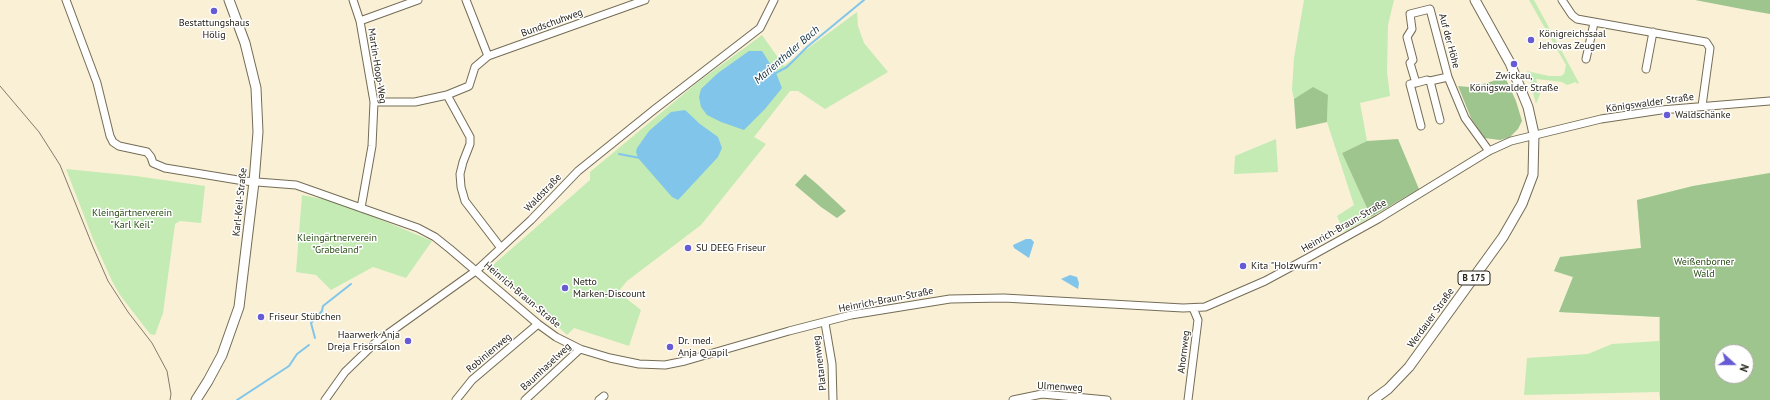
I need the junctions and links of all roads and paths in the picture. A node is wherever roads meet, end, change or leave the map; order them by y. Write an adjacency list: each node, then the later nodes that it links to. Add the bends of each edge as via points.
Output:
1 (66, 0): 27 (street, Heinrich-Braun-Straße, via 97,83 113,142 118,146 147,152 153,163 165,168)
2 (230, 0): 27 (main road, Karl-Keil-Straße, via 245,43 256,88 258,132)
3 (353, 0): 10 (street, Martin-Hoop-Weg)
4 (418, 0): 10 (street)
5 (466, 0): 13 (street)
6 (645, 0): 13 (street, Bundschuhweg)
7 (774, 0): 29 (street, Waldstraße, via 760,28 578,171)
8 (1475, 0): 25 (main road, Werdauer Straße / B 175, via 1515,73 1528,107)
9 (1562, 0): 11 (street, via 1577,19)
10 (360, 21): 20 (street, Martin-Hoop-Weg)
11 (1594, 23): 12 (street); 14 (street)
12 (1653, 32): 15 (street); 22 (street, via 1706,42 1710,48)
13 (488, 56): 19 (street, Bundschuhweg, via 475,67 469,86)
14 (1586, 59)
15 (1646, 69)
16 (1448, 77): 17 (street, Auf der Höhe); 18 (street, Auf der Höhe, via 1430,9 1410,14 1412,29 1407,37 1413,60 1410,63); 26 (street, Auf der Höhe, via 1465,118)
17 (1430, 81): 18 (street, Auf der Höhe); 23 (street)
18 (1416, 82): 24 (street, Auf der Höhe, via 1410,84)
19 (447, 95): 20 (street, Bundschuhweg, via 415,102); 29 (street, via 470,137 460,174 465,201)
20 (374, 102): 28 (street, Martin-Hoop-Weg, via 372,146)
21 (1770, 102): 22 (street, Königswalder Straße)
22 (1702, 106): 25 (street, Königswalder Straße, via 1608,118)
23 (1440, 120)
24 (1421, 126)
25 (1534, 134): 26 (street, Heinrich-Braun-Straße); 43 (main road, Werdauer Straße / B 175, via 1533,175 1507,232 1409,367 1388,389)
26 (1489, 151): 31 (street, Heinrich-Braun-Straße, via 1378,219 1304,260 1211,305)
27 (254, 182): 28 (street, Heinrich-Braun-Straße, via 296,185); 35 (main road, Karl-Keil-Straße, via 239,307 222,355)
28 (361, 208): 30 (street, Heinrich-Braun-Straße, via 418,228 435,237)
29 (501, 248): 30 (street, Waldstraße)
30 (477, 270): 33 (street, Heinrich-Braun-Straße); 36 (street, Waldstraße, via 376,343 345,372)
31 (1193, 308): 32 (street, Heinrich-Braun-Straße, via 1004,298 950,299 851,315); 42 (street, Ahornweg, via 1198,320)
32 (825, 323): 34 (street, Heinrich-Braun-Straße, via 685,362 665,365 639,364); 39 (street, Platanenweg, via 832,364)
33 (538, 324): 34 (street, Heinrich-Braun-Straße); 37 (street, Robinienweg, via 472,380)
34 (580, 349): 38 (street, Baumhaselweg)
35 (196, 400)
36 (325, 400)
37 (456, 400)
38 (525, 400)
39 (834, 400)
40 (1013, 400): 41 (street, Ulmenweg, via 1042,394)
41 (1107, 400)
42 (1188, 400)
43 (1373, 400)

